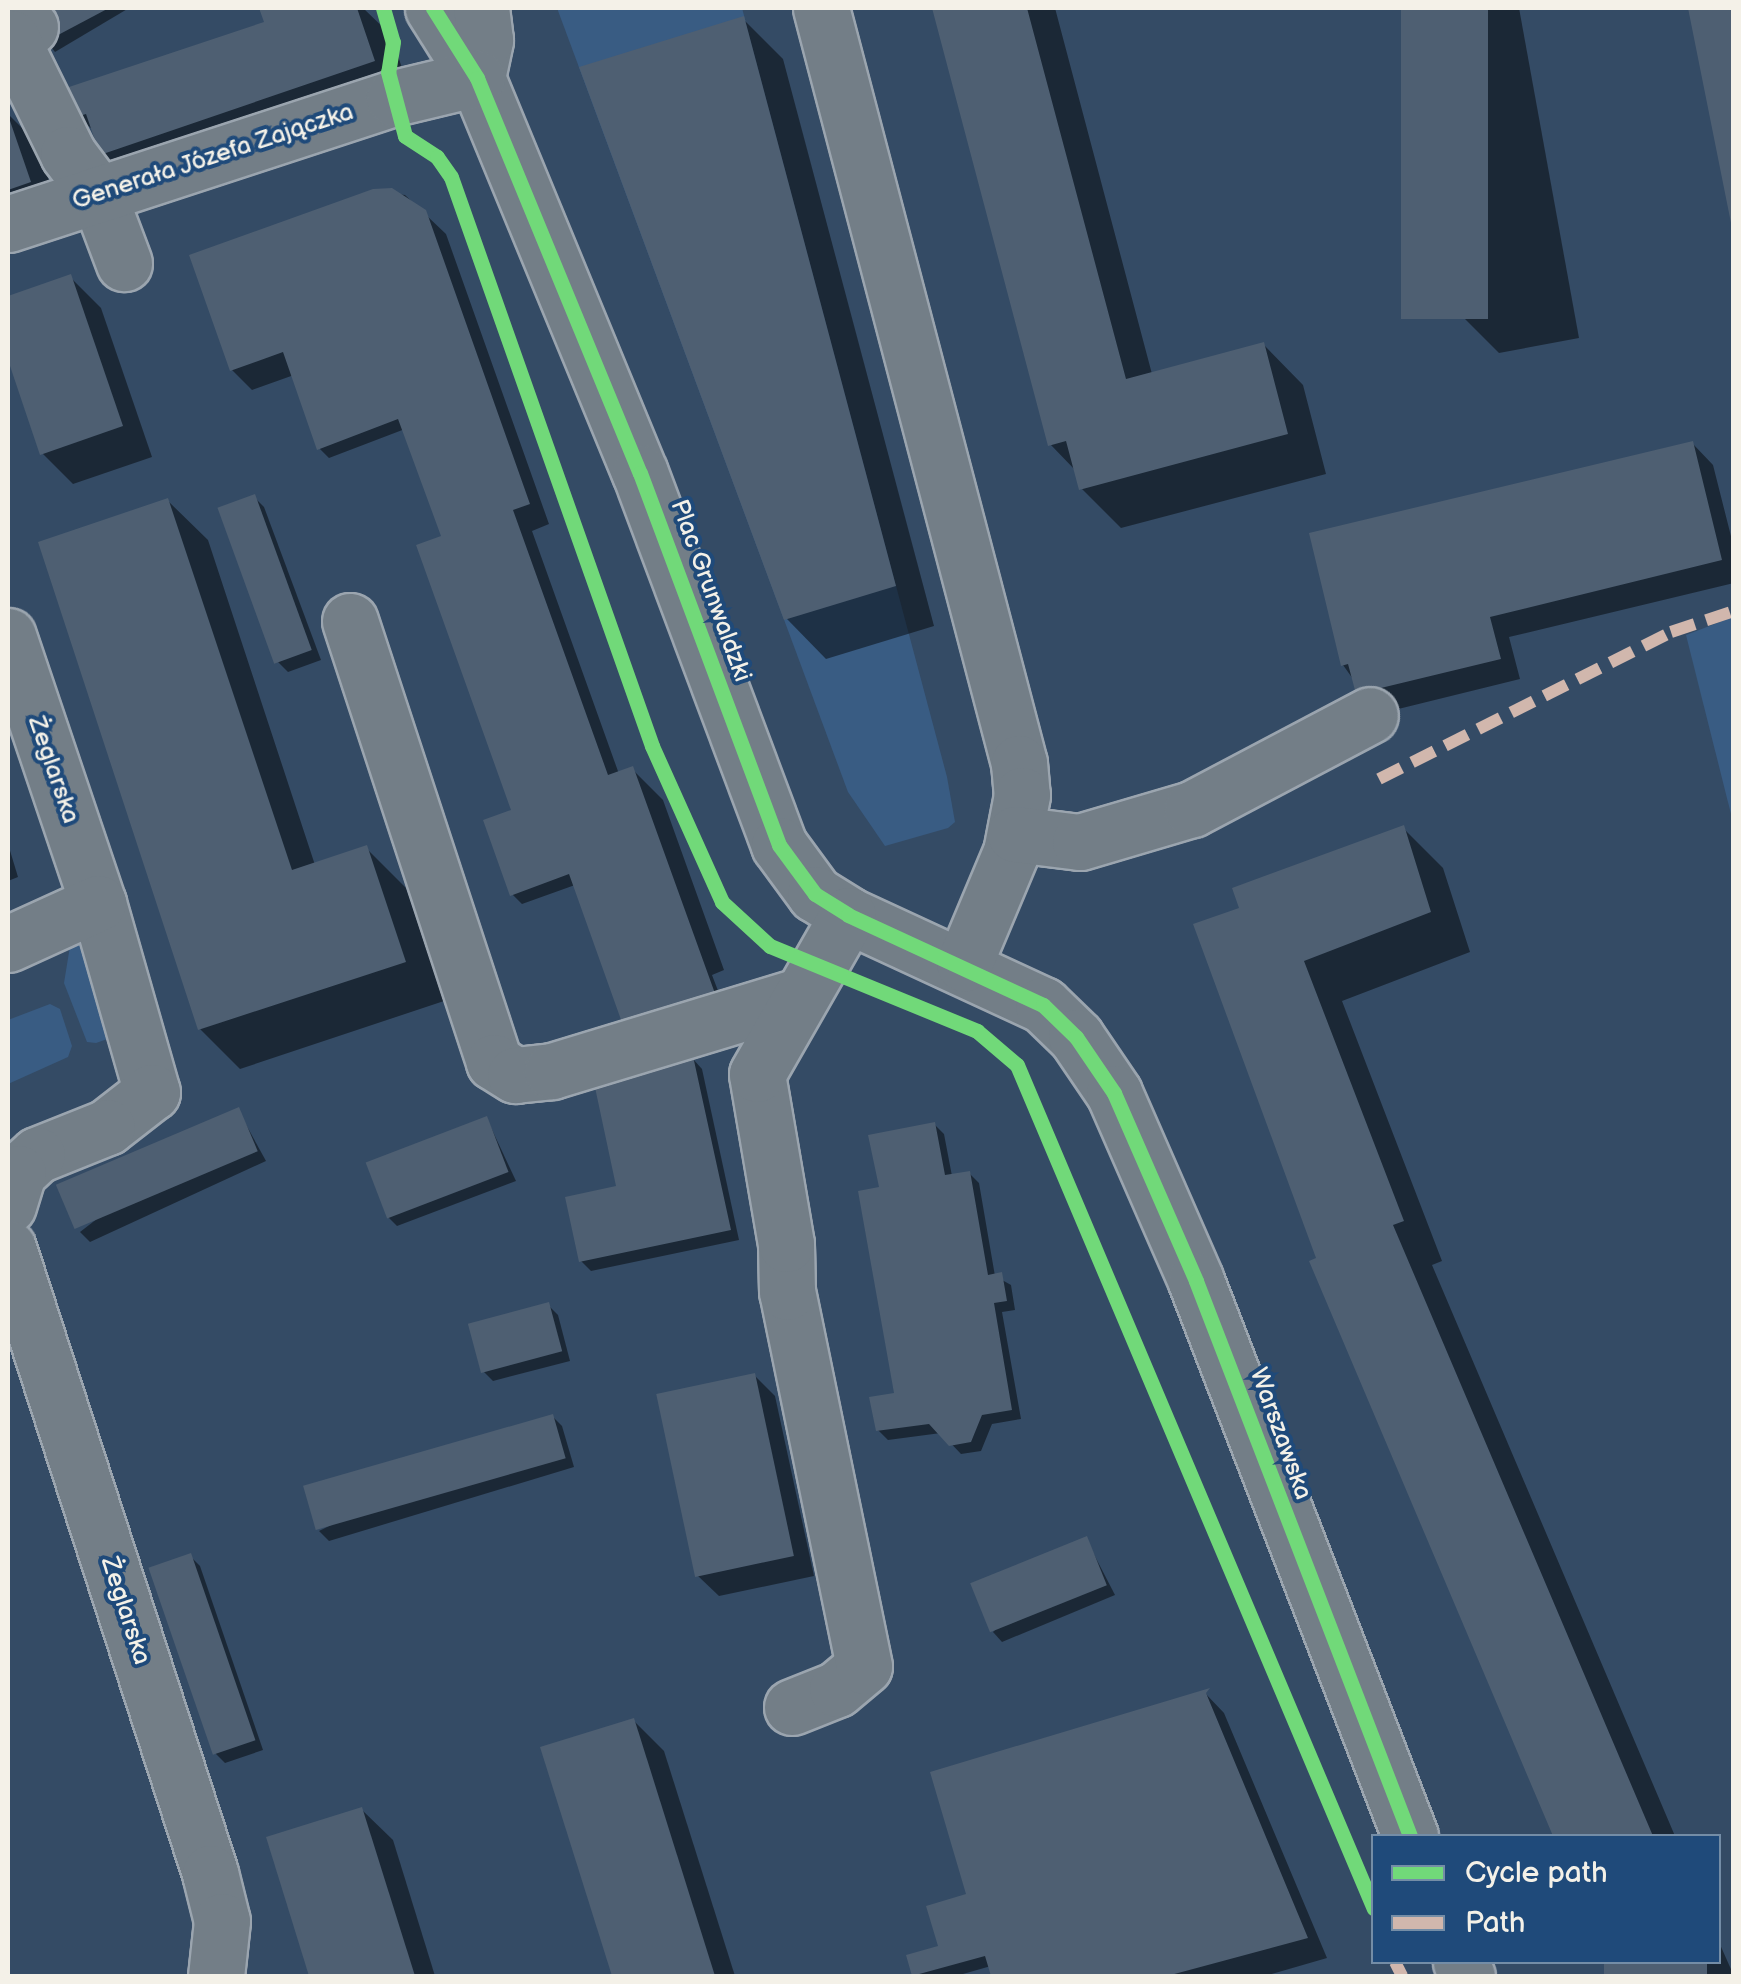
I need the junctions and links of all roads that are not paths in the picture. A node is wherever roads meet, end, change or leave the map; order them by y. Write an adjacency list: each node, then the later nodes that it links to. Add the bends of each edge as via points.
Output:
1 (433, 8): 5 (street, Plac Grunwaldzki)
2 (482, 8): 5 (street, via 485,40)
3 (820, 8): 12 (street, via 1012,717 1022,795)
4 (30, 26): 6 (street, via 11,38 68,154)
5 (477, 78): 6 (street, Generała Józefa Zajączka, via 394,98); 14 (street, Plac Grunwaldzki, via 640,474 766,818 802,881)
6 (98, 194): 7 (street, Generała Józefa Zajączka); 8 (street)
7 (8, 224)
8 (124, 263)
9 (350, 621): 17 (street, via 494,1062 515,1074 552,1072)
10 (8, 636): 13 (street, Żeglarska)
11 (1370, 715): 12 (street, via 1182,813 1080,842)
12 (1015, 834): 16 (street)
13 (98, 903): 15 (street); 19 (street, Żeglarska, via 152,1092 107,1127 37,1155 18,1174)
14 (848, 915): 16 (street, Plac Grunwaldzki); 17 (street)
15 (8, 944)
16 (964, 964): 18 (street, Plac Grunwaldzki, via 1043,1006)
17 (796, 997): 21 (street, via 757,1074 786,1244 787,1292 864,1666 837,1689)
18 (1089, 1055): 22 (street, Warszawska, via 1138,1141)
19 (8, 1206)
20 (8, 1248): 23 (street, Żeglarska, via 210,1874 222,1922)
21 (792, 1707)
22 (1409, 1834)
23 (216, 1976)

